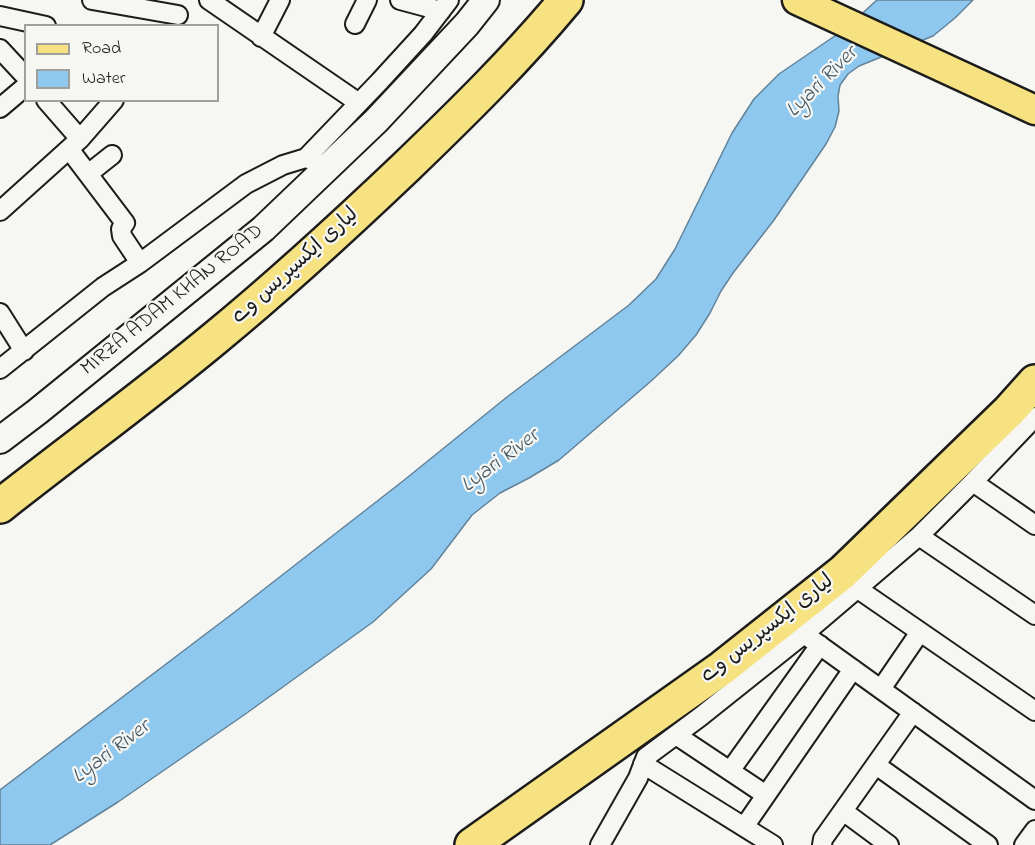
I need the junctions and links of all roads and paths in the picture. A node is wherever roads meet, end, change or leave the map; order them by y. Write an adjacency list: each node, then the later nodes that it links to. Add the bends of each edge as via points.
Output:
1 (92, 0): 10 (street)
2 (280, 0): 14 (street)
3 (367, 0): 13 (street)
4 (400, 0): 9 (street)
5 (486, 0): 25 (main road, MIRZA ADAM KHAN ROAD, via 376,121)
6 (566, 0): 37 (highway, لیاری ایکسپریس وے, via 448,126 308,260 173,373)
7 (797, 0): 22 (main road)
8 (216, 2): 14 (street)
9 (445, 5): 20 (street)
10 (180, 14)
11 (0, 16): 12 (street)
12 (37, 24)
13 (355, 24)
14 (261, 37): 20 (street)
15 (0, 49): 16 (street)
16 (24, 75)
17 (24, 88): 21 (street)
18 (47, 102): 23 (street)
19 (112, 102): 23 (street)
20 (359, 103): 26 (street)
21 (0, 108)
22 (1035, 110)
23 (74, 144): 27 (street); 28 (street)
24 (112, 155): 27 (street)
25 (339, 155): 26 (street, MIRZA ADAM KHAN ROAD, via 326,166); 35 (main road, MIRZA ADAM KHAN ROAD, via 263,229)
26 (306, 158): 29 (street, MIRZA ADAM KHAN ROAD, via 246,184)
27 (88, 174): 29 (street, via 125,222 122,236)
28 (0, 211)
29 (140, 263): 31 (street, MIRZA ADAM KHAN ROAD)
30 (0, 313): 31 (street)
31 (24, 351): 32 (street, MIRZA ADAM KHAN ROAD)
32 (0, 369)
33 (1035, 382): 58 (highway, لیاری ایکسپریس وے, via 843,572 722,668)
34 (1033, 423): 36 (street)
35 (0, 440)
36 (973, 482): 38 (street); 39 (street)
37 (0, 506)
38 (1035, 525)
39 (919, 536): 40 (street); 41 (street)
40 (858, 589): 42 (street); 43 (street)
41 (1035, 615)
42 (920, 632): 46 (street); 47 (street)
43 (804, 634): 44 (street); 49 (street)
44 (820, 645): 45 (street); 52 (street)
45 (853, 669): 46 (street); 53 (street)
46 (881, 689): 48 (street)
47 (1035, 711)
48 (913, 712): 51 (street); 54 (street)
49 (676, 735): 50 (street); 52 (street)
50 (643, 764): 56 (street); 59 (street)
51 (876, 765): 55 (street); 63 (street)
52 (730, 771): 53 (street)
53 (766, 795): 56 (street)
54 (1035, 800)
55 (843, 812): 61 (street); 62 (street)
56 (744, 827): 60 (street)
57 (1035, 830): 64 (street)
58 (472, 845)
59 (600, 845)
60 (772, 845)
61 (822, 845)
62 (889, 845)
63 (988, 845)
64 (1024, 845)

